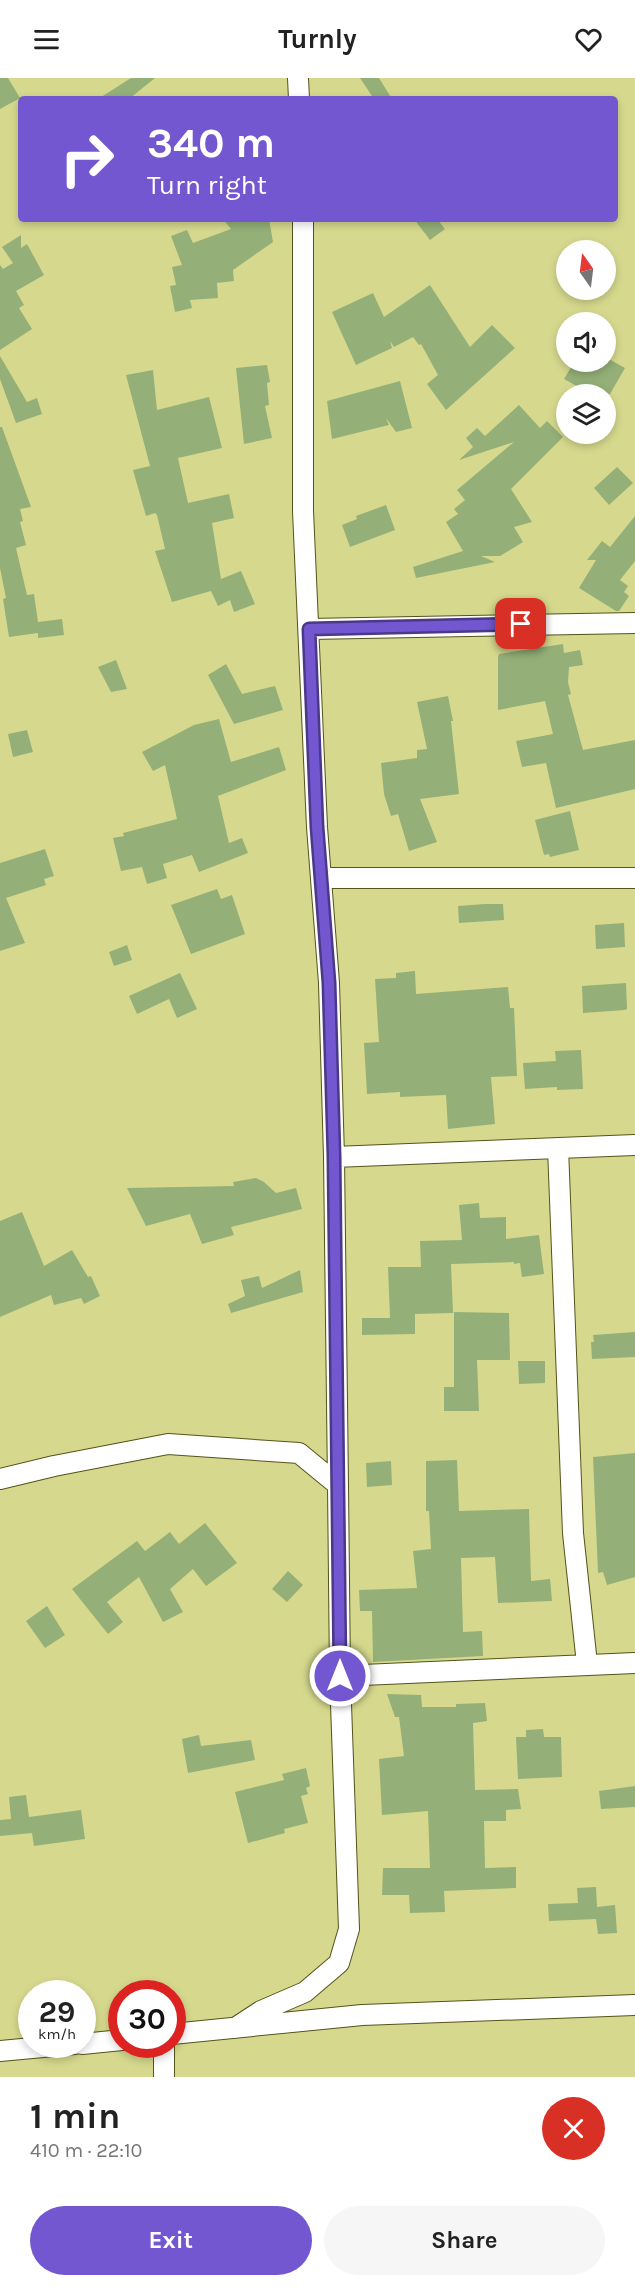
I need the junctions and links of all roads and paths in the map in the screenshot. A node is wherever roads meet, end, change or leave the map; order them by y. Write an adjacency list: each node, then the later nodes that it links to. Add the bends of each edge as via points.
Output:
1 (298, 78): 2 (street)
2 (299, 96)
3 (303, 222): 5 (street, via 303,511)
4 (635, 623): 5 (street)
5 (309, 629): 6 (street)
6 (322, 878): 7 (street); 10 (street)
7 (635, 878)
8 (635, 1145): 9 (street)
9 (558, 1148): 10 (street); 14 (street, via 573,1533)
10 (334, 1156): 12 (street)
11 (0, 1479): 12 (street, via 168,1444 300,1453)
12 (338, 1485): 15 (street)
13 (635, 1663): 14 (street)
14 (586, 1664): 15 (street)
15 (340, 1676): 17 (street, via 349,1929 339,1963 305,1992 261,2011)
16 (635, 2004): 17 (street, via 362,2015)
17 (235, 2028): 18 (street)
18 (186, 2033)
19 (18, 2049): 20 (street)
20 (0, 2051)
21 (164, 2058): 22 (street)
22 (164, 2077)

